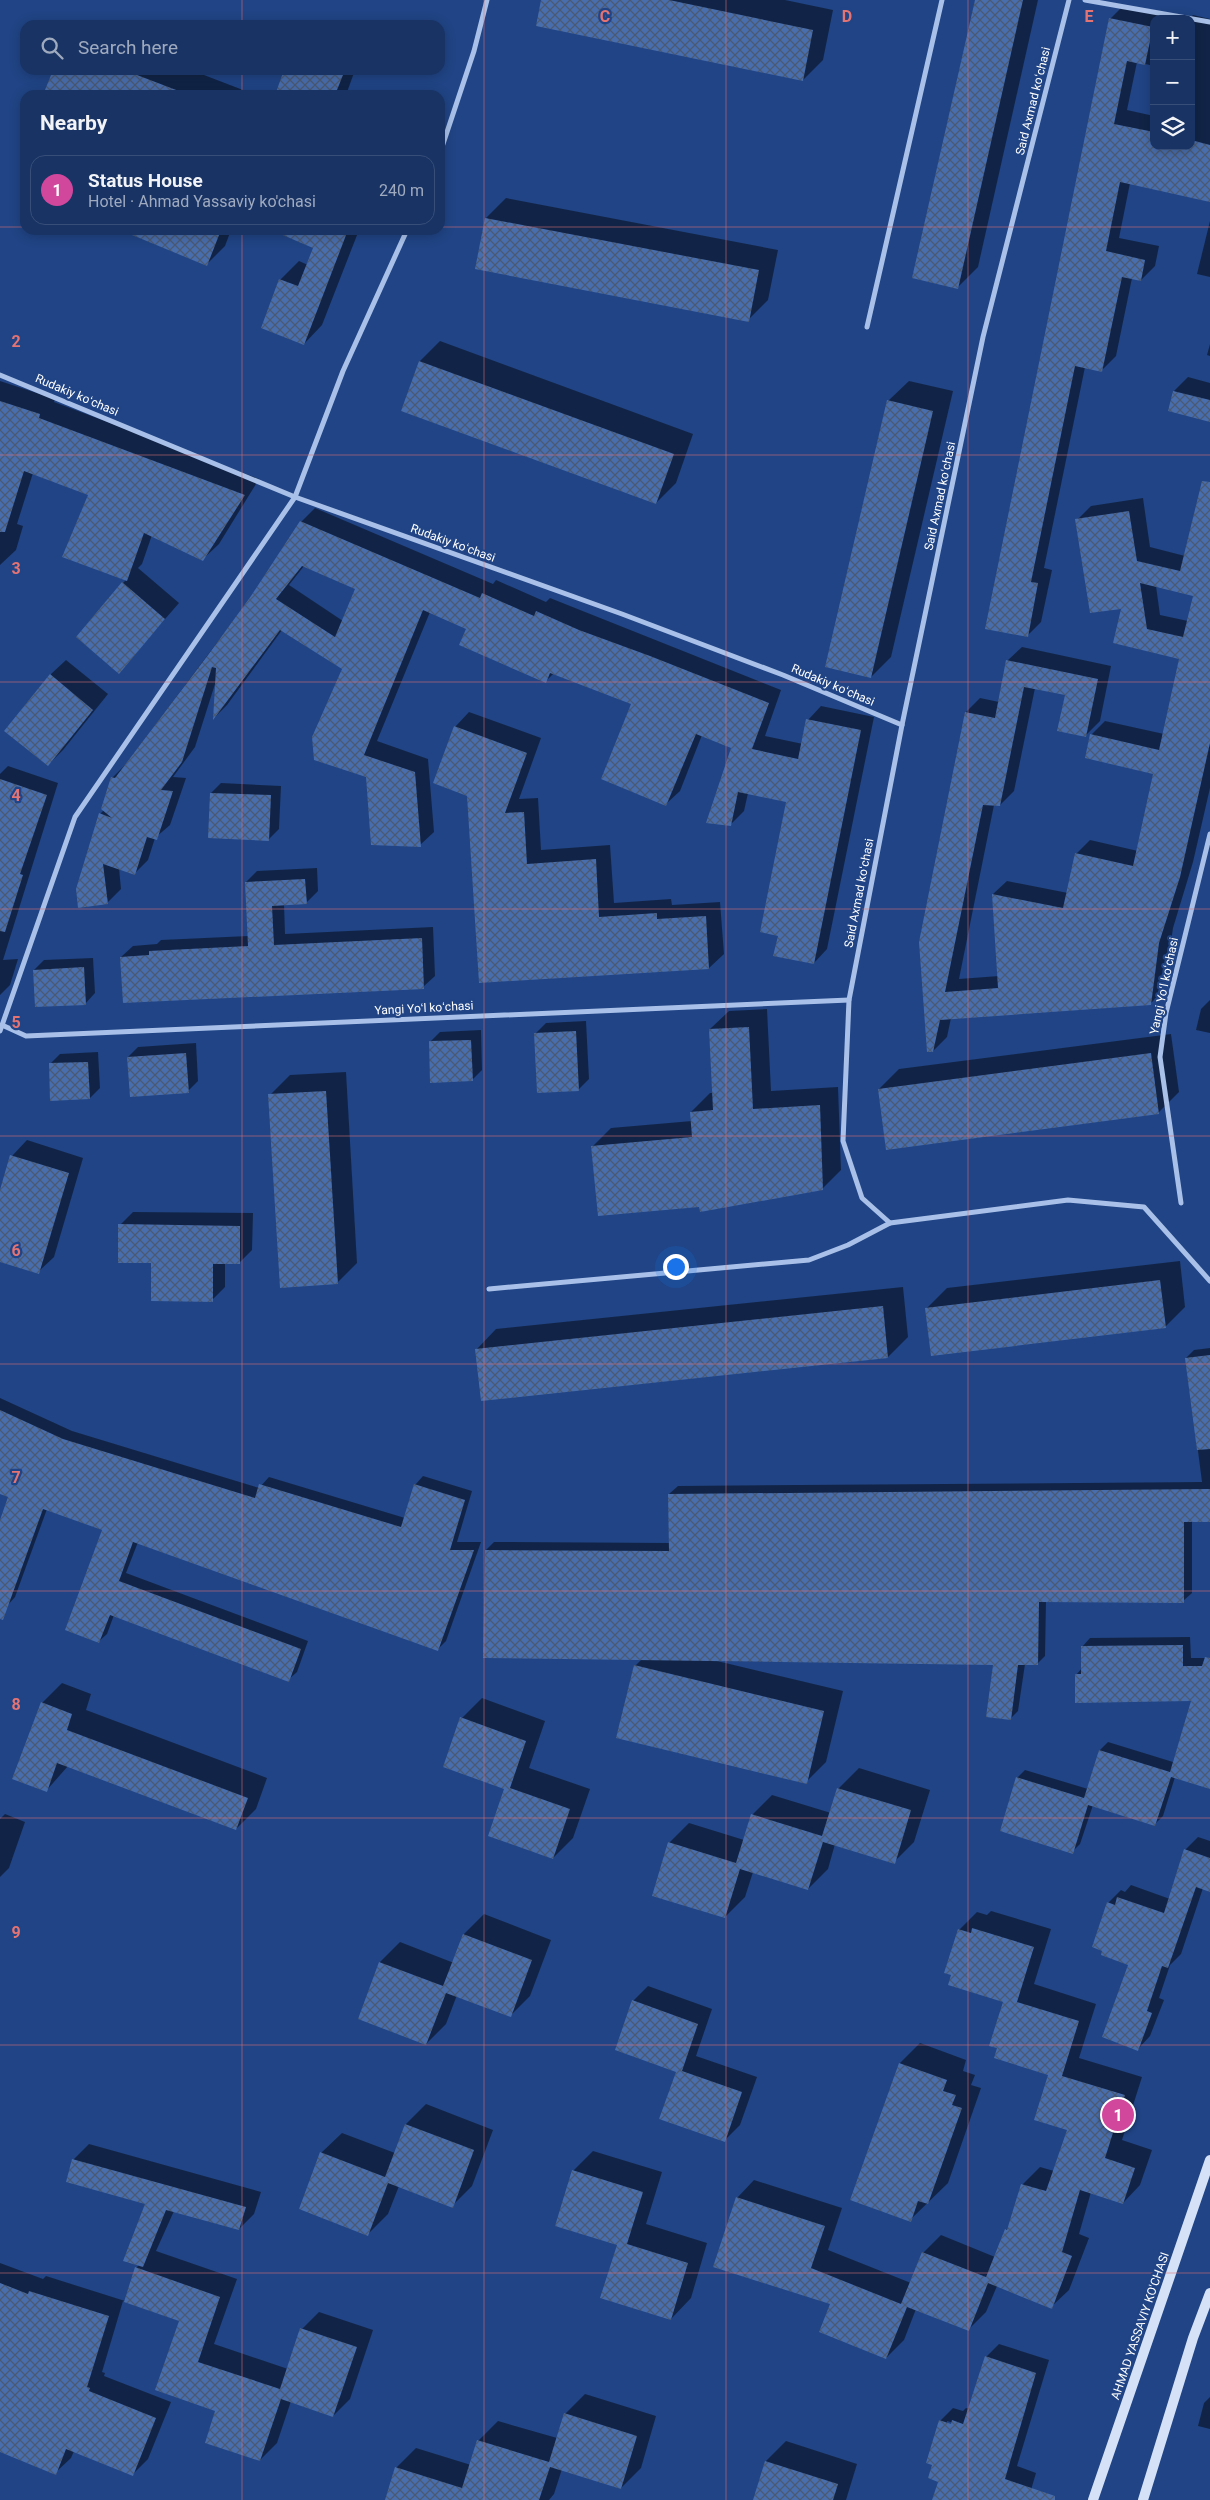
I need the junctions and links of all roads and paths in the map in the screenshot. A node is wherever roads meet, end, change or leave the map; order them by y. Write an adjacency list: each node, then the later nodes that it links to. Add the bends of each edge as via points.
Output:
1 (487, 0): 6 (street, via 474,51)
2 (942, 0): 8 (street)
3 (1069, 0): 11 (street, Said Axmad koʻchasi, via 983,337)
4 (1085, 0): 5 (street)
5 (1210, 22)
6 (445, 137)
7 (405, 235): 10 (street, via 343,371)
8 (866, 327)
9 (0, 375): 10 (street, Rudakiy koʻchasi)
10 (295, 497): 11 (street, Rudakiy koʻchasi, via 622,614 784,675); 14 (street, via 75,817)
11 (902, 725): 13 (street, Said Axmad koʻchasi)
12 (1210, 834): 16 (street, Yangi Yoʻl koʻchasi, via 1166,1013 1160,1057)
13 (849, 1000): 14 (street, Yangi Yoʻl koʻchasi, via 26,1036); 17 (street, Said Axmad koʻchasi, via 843,1141 862,1198)
14 (2, 1025): 15 (street)
15 (0, 1031)
16 (1182, 1203)
17 (890, 1223): 18 (street, via 1068,1200 1144,1207); 19 (street, via 848,1245 809,1260)
18 (1210, 1281)
19 (489, 1289)
20 (1210, 2160): 22 (main road, AHMAD YASSAVIY KO'CHASI)
21 (1210, 2293): 23 (main road)
22 (1093, 2500)
23 (1143, 2500)

